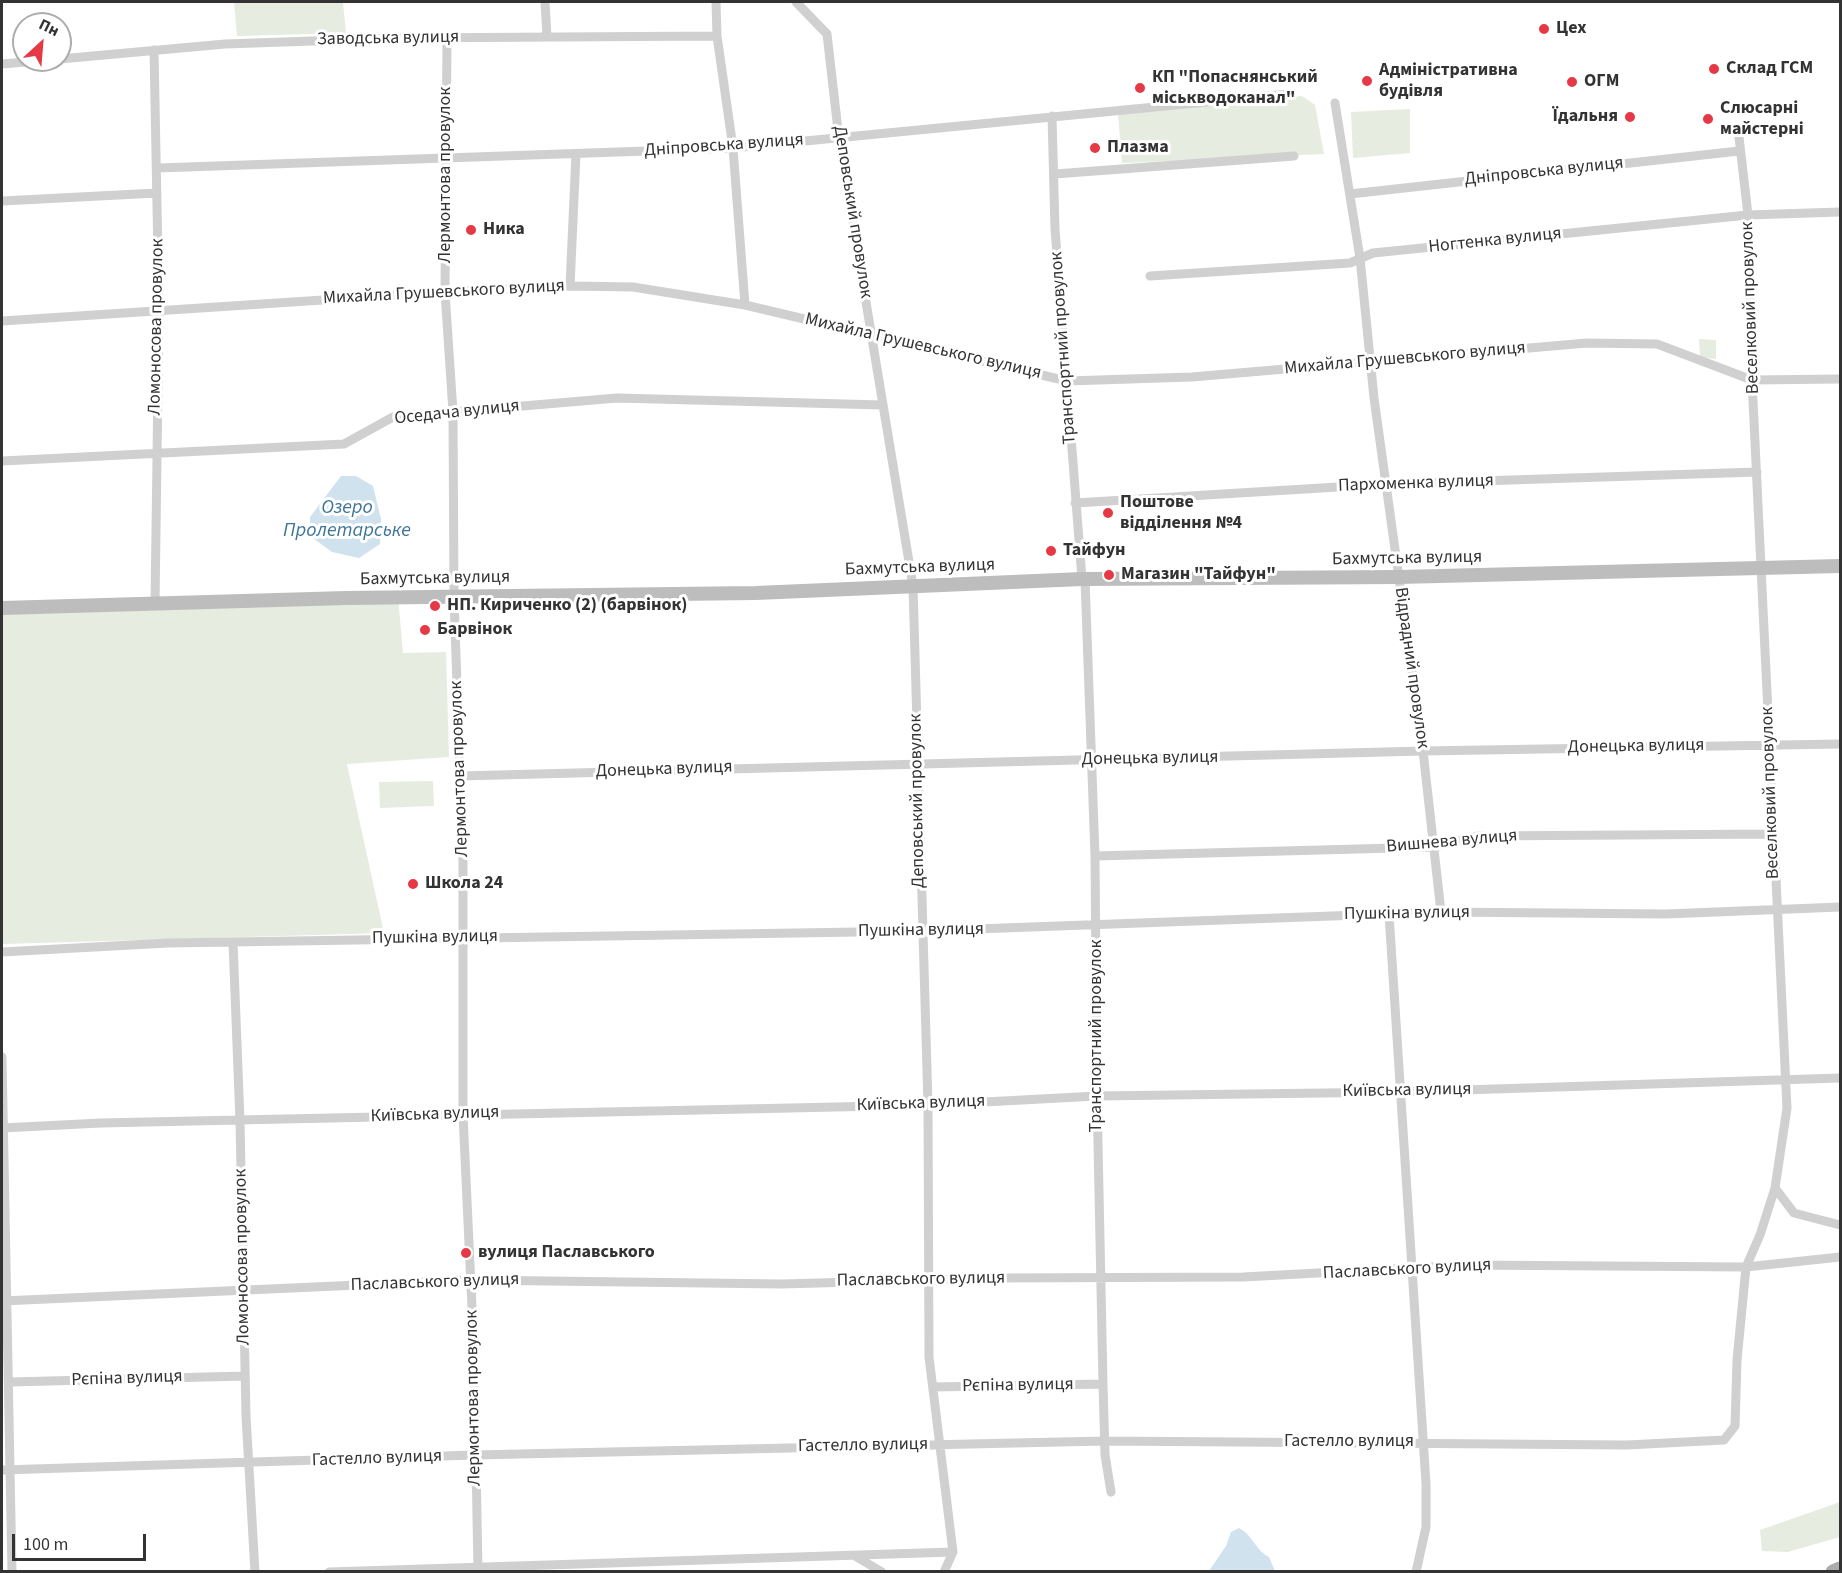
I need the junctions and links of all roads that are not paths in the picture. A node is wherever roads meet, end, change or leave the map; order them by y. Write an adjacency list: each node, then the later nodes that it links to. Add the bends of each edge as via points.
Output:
1 (545, 2): 5 (street)
2 (716, 2): 4 (street)
3 (796, 2): 13 (street, Деповський провулок, via 827,34)
4 (717, 36): 5 (street, Заводська вулиця); 14 (street)
5 (546, 37): 6 (street, Заводська вулиця)
6 (447, 38): 7 (street, Заводська вулиця, via 225,44); 18 (street, Лермонтова провулок)
7 (154, 50): 8 (street, Заводська вулиця); 19 (street, Ломоносова провулок)
8 (72, 58)
9 (1289, 94): 11 (street, Дніпровська вулиця)
10 (1335, 103): 22 (street, Відрадний провулок)
11 (1052, 116): 13 (street, Дніпровська вулиця); 20 (street, Транспортний провулок)
12 (1739, 137): 15 (street, Веселковий провулок)
13 (839, 139): 14 (street, Дніпровська вулиця); 33 (street, Деповський провулок)
14 (733, 148): 16 (street, Дніпровська вулиця); 30 (street)
15 (1739, 151): 22 (street, Дніпровська вулиця); 25 (street, Веселковий провулок)
16 (576, 154): 18 (street, Дніпровська вулиця); 28 (street)
17 (1294, 156): 20 (street)
18 (445, 159): 19 (street, Дніпровська вулиця); 29 (street, Лермонтова провулок)
19 (158, 168): 21 (street, Ломоносова провулок)
20 (1054, 174): 37 (street, Транспортний провулок)
21 (158, 193): 23 (street); 31 (street, Ломоносова провулок)
22 (1350, 194): 26 (street, Відрадний провулок)
23 (2, 201)
24 (1840, 212): 25 (street, Ногтенка вулиця)
25 (1748, 215): 26 (street, Ногтенка вулиця, via 1373,253); 36 (street, Веселковий провулок)
26 (1360, 258): 27 (street, Ногтенка вулиця, via 1350,262); 34 (street, Відрадний провулок)
27 (1150, 276)
28 (570, 286): 29 (street, Михайла Грушевського вулиця); 30 (street, Михайла Грушевського вулиця, via 633,287)
29 (445, 292): 31 (street, Михайла Грушевського вулиця); 39 (street, Лермонтова провулок)
30 (745, 305): 33 (street, Михайла Грушевського вулиця)
31 (159, 310): 32 (street, Михайла Грушевського вулиця); 40 (street, Ломоносова провулок)
32 (2, 321)
33 (872, 335): 37 (street, Михайла Грушевського вулиця); 38 (street, Деповський провулок)
34 (1371, 363): 36 (street, Михайла Грушевського вулиця, via 1587,343 1657,344); 37 (street, Михайла Грушевського вулиця, via 1192,378); 43 (street, Відрадний провулок)
35 (1840, 379): 36 (street, Михайла Грушевського вулиця)
36 (1752, 380): 42 (street, Веселковий провулок)
37 (1067, 381): 44 (street, Транспортний провулок)
38 (883, 405): 39 (street, Оседача вулиця, via 616,398); 49 (street, Деповський провулок)
39 (453, 412): 40 (street, Оседача вулиця, via 393,417 344,444); 50 (street, Лермонтова провулок)
40 (155, 454): 41 (street, Оседача вулиця); 51 (street, Ломоносова провулок)
41 (2, 461)
42 (1757, 472): 43 (street, Пархоменка вулиця); 46 (street, Веселковий провулок)
43 (1387, 484): 44 (street, Пархоменка вулиця); 47 (street, Відрадний провулок)
44 (1075, 503): 48 (street, Транспортний провулок)
45 (1840, 566): 46 (street, Бахмутська вулиця)
46 (1763, 568): 47 (street, Бахмутська вулиця); 54 (street, Веселковий провулок)
47 (1398, 578): 48 (street, Бахмутська вулиця); 55 (street, Відрадний провулок)
48 (1084, 579): 49 (street, Бахмутська вулиця); 56 (street, Транспортний провулок)
49 (913, 586): 50 (street, Бахмутська вулиця, via 756,593); 57 (street, Деповський провулок)
50 (454, 597): 51 (street, Бахмутська вулиця); 58 (street, Лермонтова провулок)
51 (155, 604): 52 (street, Бахмутська вулиця)
52 (2, 608)
53 (1840, 744): 54 (street, Донецька вулиця)
54 (1769, 746): 55 (street, Донецька вулиця); 59 (street, Веселковий провулок)
55 (1422, 751): 56 (street, Донецька вулиця); 60 (street, Відрадний провулок)
56 (1091, 760): 57 (street, Донецька вулиця); 61 (street, Транспортний провулок)
57 (917, 763): 58 (street, Донецька вулиця); 67 (street, Деповський провулок)
58 (460, 776): 68 (street, Лермонтова провулок)
59 (1773, 834): 60 (street, Вишнева вулиця, via 1479,836); 63 (street, Веселковий провулок)
60 (1432, 847): 61 (street, Вишнева вулиця); 64 (street, Відрадний провулок)
61 (1095, 856): 66 (street, Транспортний провулок)
62 (1840, 907): 63 (street, Пушкіна вулиця)
63 (1776, 910): 64 (street, Пушкіна вулиця, via 1666,914); 73 (street, Веселковий провулок)
64 (1441, 912): 65 (street, Пушкіна вулиця)
65 (1389, 914): 66 (street, Пушкіна вулиця); 74 (street)
66 (1096, 926): 67 (street, Пушкіна вулиця); 75 (street, Транспортний провулок)
67 (921, 931): 68 (street, Пушкіна вулиця); 76 (street, Деповський провулок)
68 (463, 938): 69 (street, Пушкіна вулиця); 77 (street, Лермонтова провулок)
69 (233, 942): 70 (street, Пушкіна вулиця); 78 (street, Ломоносова провулок)
70 (2, 952)
71 (2, 1057): 79 (street)
72 (1840, 1078): 73 (street, Київська вулиця)
73 (1784, 1079): 74 (street, Київська вулиця); 80 (street, Веселковий провулок, via 1787,1108)
74 (1400, 1092): 75 (street, Київська вулиця); 84 (street)
75 (1096, 1096): 76 (street, Київська вулиця); 85 (street, Транспортний провулок)
76 (928, 1105): 77 (street, Київська вулиця); 87 (street, Деповський провулок)
77 (463, 1115): 78 (street, Київська вулиця); 86 (street, Лермонтова провулок)
78 (240, 1120): 79 (street, Київська вулиця); 88 (street, Ломоносова провулок)
79 (2, 1128): 89 (street)
80 (1775, 1188): 81 (street, via 1794,1213); 83 (street, Веселковий провулок)
81 (1840, 1225)
82 (1840, 1257): 83 (street, Паславського вулиця)
83 (1746, 1267): 84 (street, Паславського вулиця, via 1466,1265); 94 (street, Веселковий провулок, via 1735,1426)
84 (1413, 1270): 85 (street, Паславського вулиця); 96 (street)
85 (1100, 1278): 87 (street, Паславського вулиця); 92 (street, Транспортний провулок)
86 (470, 1280): 87 (street, Паславського вулиця, via 782,1284); 88 (street, Паславського вулиця); 98 (street, Лермонтова провулок)
87 (930, 1280): 93 (street, Деповський провулок, via 929,1357)
88 (244, 1290): 89 (street, Паславського вулиця); 90 (street, Ломоносова провулок)
89 (5, 1301): 91 (street)
90 (245, 1376): 91 (street, Рєпіна вулиця); 99 (street, Ломоносова провулок)
91 (10, 1382): 100 (street)
92 (1103, 1384): 93 (street, Рєпіна вулиця); 95 (street, Транспортний провулок)
93 (933, 1387): 97 (street, Деповський провулок)
94 (1724, 1440): 96 (street, Гастелло вулиця, via 1627,1445)
95 (1105, 1441): 96 (street, Гастелло вулиця); 97 (street, Гастелло вулиця); 101 (street, Транспортний провулок)
96 (1423, 1442): 111 (street, via 1426,1527)
97 (940, 1444): 98 (street, Гастелло вулиця); 102 (street, Деповський провулок)
98 (475, 1455): 99 (street, Гастелло вулиця); 104 (street, Лермонтова провулок)
99 (249, 1463): 100 (street, Гастелло вулиця); 107 (street, Ломоносова провулок)
100 (6, 1470): 106 (street)
101 (1111, 1492)
102 (953, 1552): 103 (street); 110 (street)
103 (853, 1555): 104 (street); 109 (street)
104 (478, 1569): 108 (street)
105 (1840, 1569): 112 (main road)
106 (12, 1572)
107 (255, 1572)
108 (329, 1572)
109 (882, 1572)
110 (944, 1572)
111 (1416, 1572)
112 (1833, 1572)

